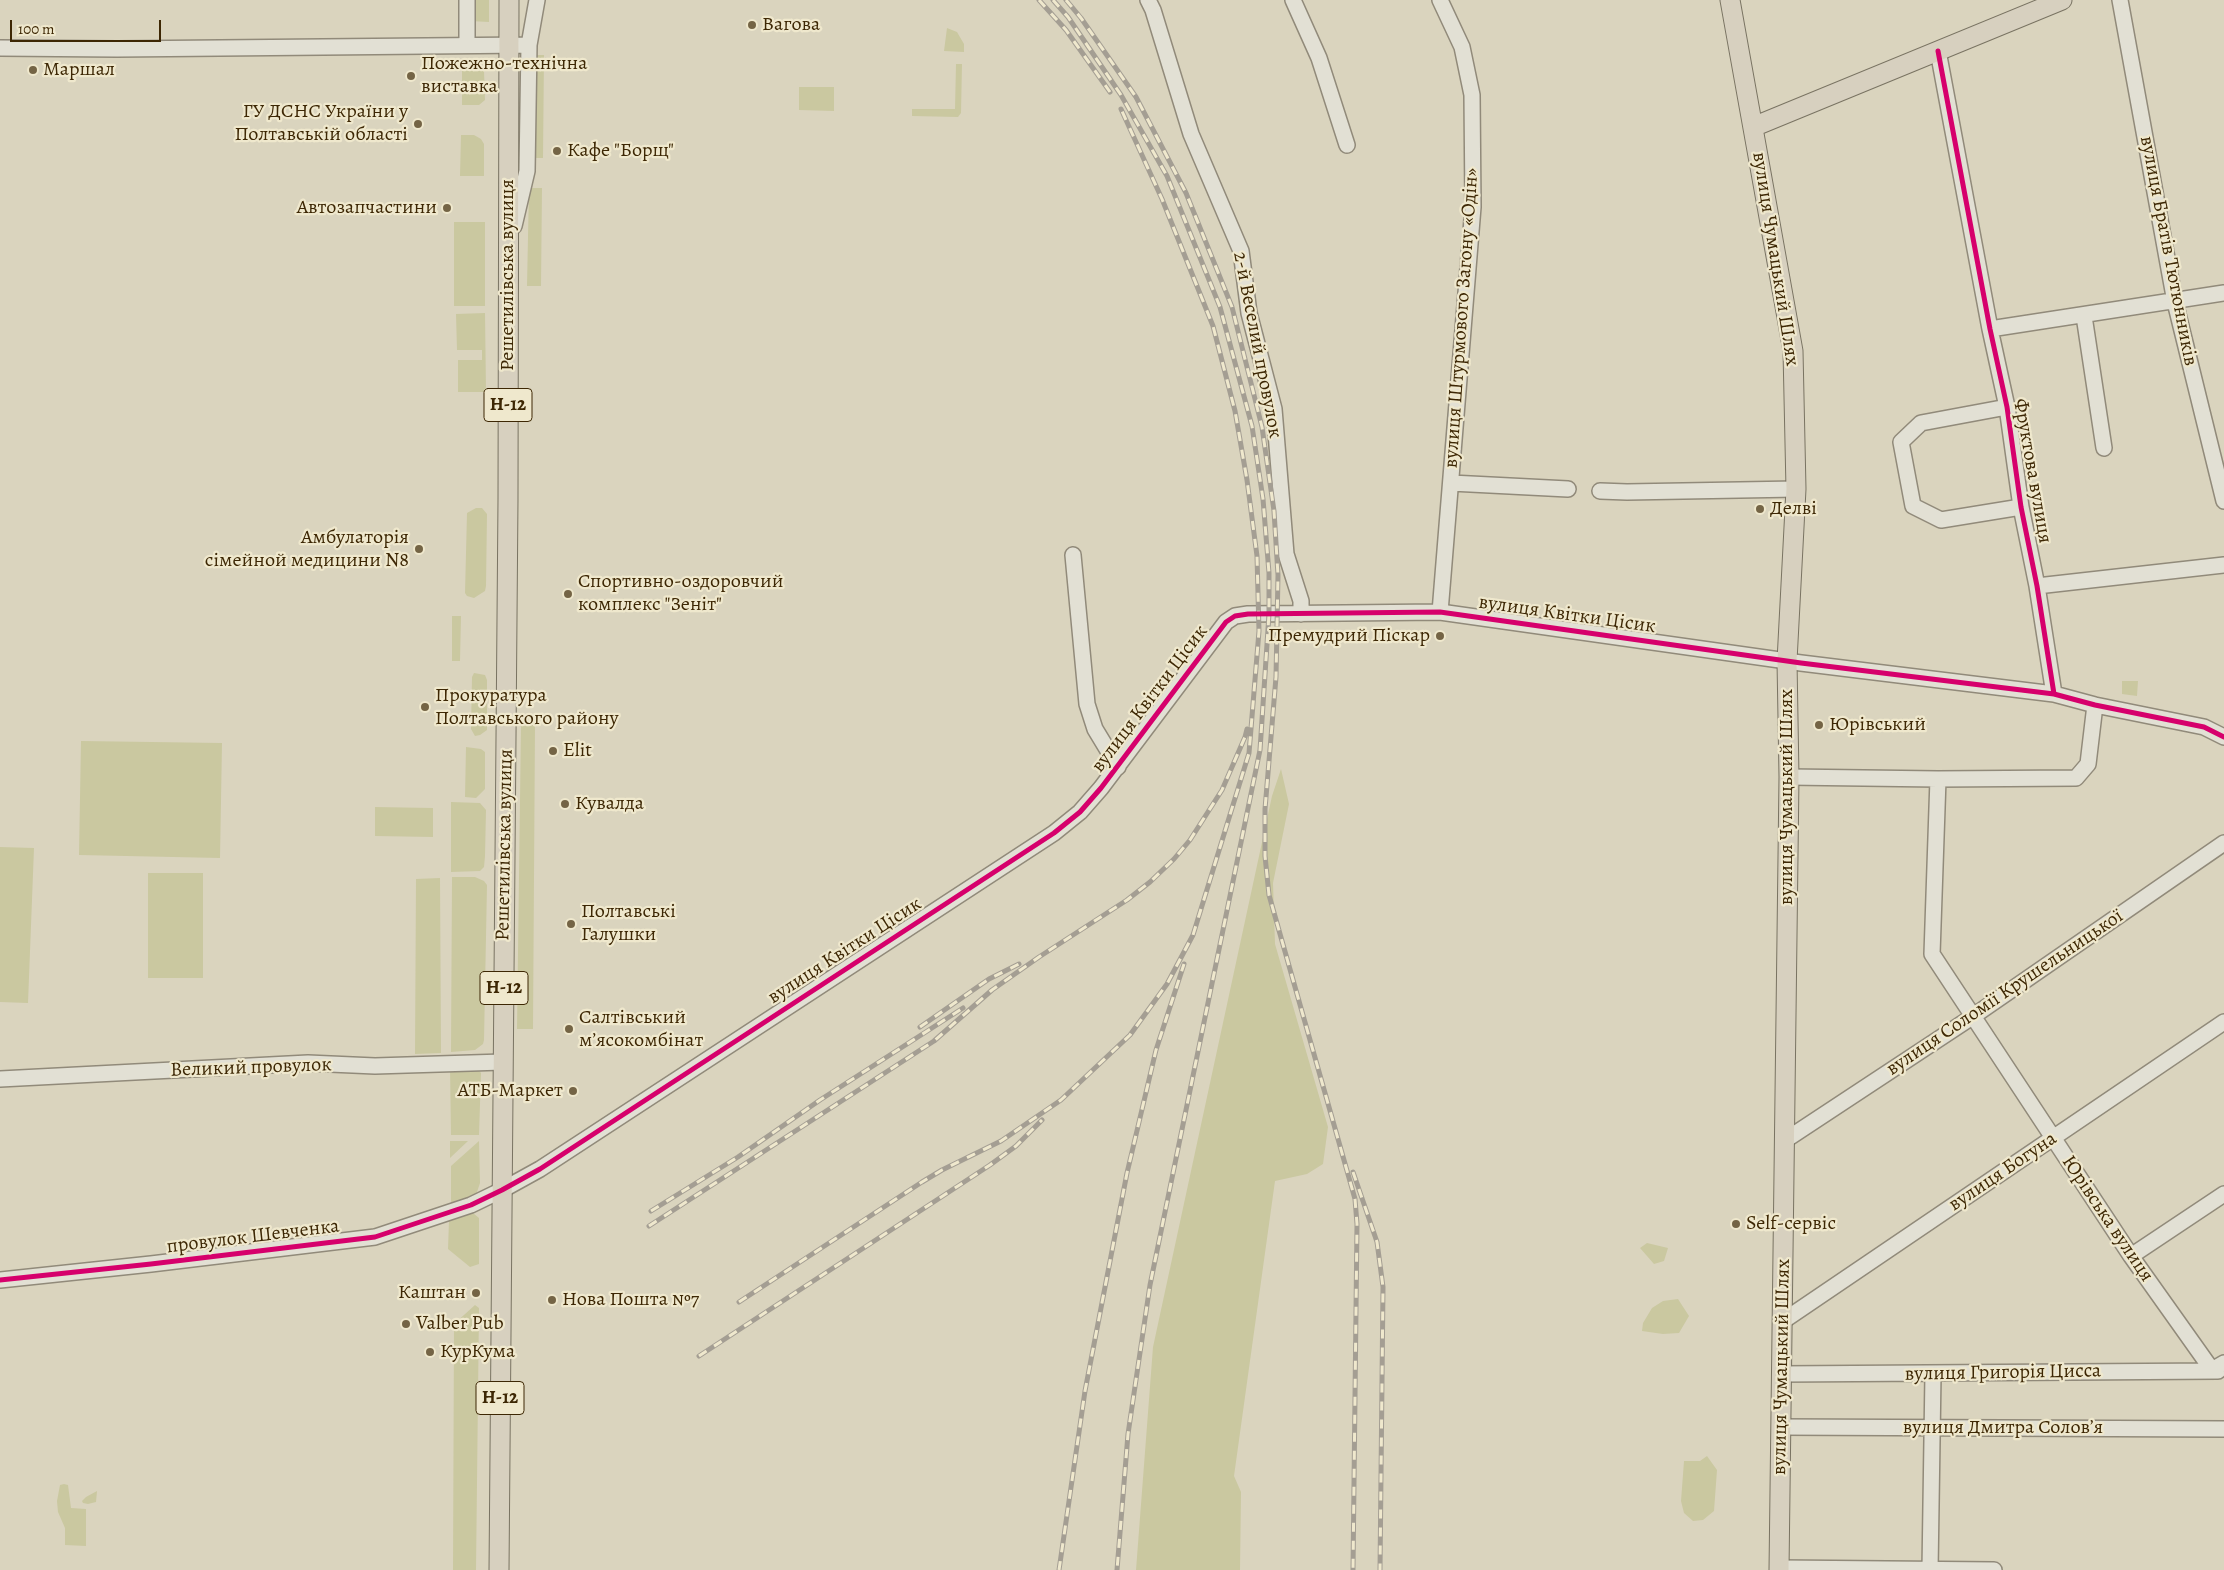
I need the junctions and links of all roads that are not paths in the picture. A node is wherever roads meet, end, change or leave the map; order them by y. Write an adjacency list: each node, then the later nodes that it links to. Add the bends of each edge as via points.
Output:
1 (467, 0): 11 (street)
2 (509, 0): 12 (main road, Решетилівська вулиця)
3 (537, 0): 10 (street)
4 (1148, 0): 34 (street, 2-й Веселий провулок, via 1190,134 1241,251 1249,313 1274,409 1286,554 1301,601)
5 (1293, 0): 16 (street, via 1319,58)
6 (1440, 0): 24 (street, вулиця Штурмового Загону «Одін», via 1462,47 1472,94 1473,207)
7 (1730, 0): 15 (main road, вулиця Чумацький Шлях)
8 (2062, 0): 14 (main road)
9 (2120, 0): 19 (street, вулиця Братів Тютюнників)
10 (529, 44): 12 (street); 17 (street, via 526,171)
11 (467, 45): 12 (street); 13 (street)
12 (508, 45): 17 (main road, Решетилівська вулиця / Н-12)
13 (0, 48)
14 (1938, 51): 15 (main road); 21 (street, Фруктова вулиця)
15 (1753, 127): 26 (main road, вулиця Чумацький Шлях, via 1793,352)
16 (1347, 145)
17 (508, 249): 45 (main road, Решетилівська вулиця / Н-12)
18 (2224, 294): 19 (street)
19 (2175, 302): 20 (street); 28 (street, вулиця Братів Тютюнників)
20 (2084, 316): 21 (street); 23 (street)
21 (1990, 329): 22 (street, Фруктова вулиця)
22 (2007, 407): 29 (street, Фруктова вулиця); 29 (street, via 1921,423 1901,442 1913,506 1941,520)
23 (2104, 448)
24 (1451, 483): 25 (street); 33 (street, вулиця Штурмового Загону «Одін»)
25 (1568, 489)
26 (1796, 489): 27 (street); 35 (main road, вулиця Чумацький Шлях)
27 (1600, 491)
28 (2224, 501)
29 (2021, 507): 32 (street, Фруктова вулиця)
30 (1072, 555): 39 (street, via 1087,704 1095,730)
31 (2224, 565): 32 (street)
32 (2037, 586): 36 (street, Фруктова вулиця)
33 (1440, 612): 34 (street, вулиця Квітки Цісик); 35 (street, вулиця Квітки Цісик)
34 (1301, 614): 39 (street, вулиця Квітки Цісик, via 1248,614 1230,619)
35 (1786, 661): 36 (street, вулиця Квітки Цісик); 40 (main road, вулиця Чумацький Шлях)
36 (2054, 694): 37 (street)
37 (2095, 705): 38 (street, via 2204,726); 41 (street, via 2088,764 2076,778)
38 (2224, 737)
39 (1118, 767): 49 (street, вулиця Квітки Цісик, via 1080,812 1054,833 540,1169)
40 (1789, 777): 41 (street); 48 (main road, вулиця Чумацький Шлях)
41 (1938, 779): 43 (street, Юрівська вулиця, via 1932,954)
42 (2224, 844): 43 (street, вулиця Соломії Крушельницької)
43 (1972, 1017): 47 (street, Юрівська вулиця); 48 (street, вулиця Соломії Крушельницької)
44 (2224, 1022): 47 (street, вулиця Богуна)
45 (503, 1062): 46 (street, Великий провулок, via 375,1066 308,1063); 49 (main road, Решетилівська вулиця / Н-12)
46 (0, 1079)
47 (2053, 1138): 51 (street, Юрівська вулиця); 53 (street, вулиця Богуна)
48 (1784, 1141): 53 (main road, вулиця Чумацький Шлях)
49 (502, 1190): 52 (street, провулок Шевченка, via 471,1205 375,1237); 61 (main road, Решетилівська вулиця / Н-12)
50 (2224, 1194): 51 (street)
51 (2131, 1256): 54 (street, Юрівська вулиця)
52 (0, 1280)
53 (1783, 1321): 55 (main road, вулиця Чумацький Шлях)
54 (2220, 1368): 56 (street, вулиця Григорія Цисса)
55 (1782, 1374): 56 (street, вулиця Григорія Цисса); 57 (main road, вулиця Чумацький Шлях)
56 (1933, 1374): 58 (street)
57 (1781, 1426): 58 (street, вулиця Дмитра Соловʼя); 60 (main road, вулиця Чумацький Шлях)
58 (1932, 1427): 59 (street, вулиця Дмитра Соловʼя); 62 (street)
59 (2224, 1429)
60 (1779, 1569): 62 (street)
61 (498, 1570)
62 (1930, 1570): 63 (street)
63 (1994, 1570)

